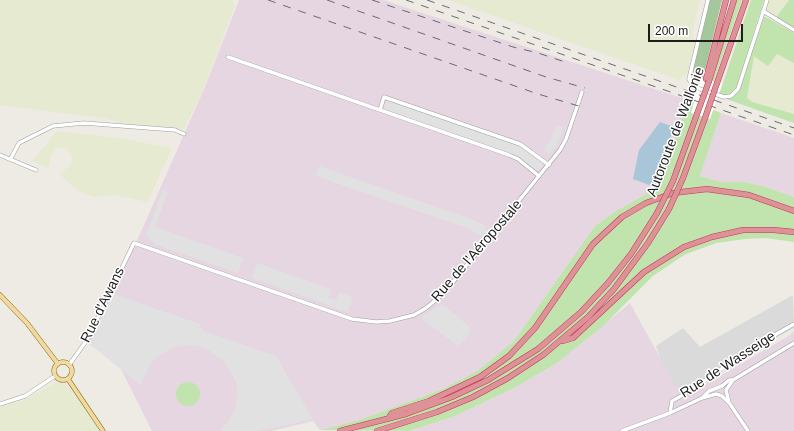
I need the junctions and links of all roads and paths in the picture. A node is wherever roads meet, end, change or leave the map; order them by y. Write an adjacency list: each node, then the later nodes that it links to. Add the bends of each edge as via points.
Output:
1 (708, 0): 6 (street, via 689,78 694,87 724,97 730,96 738,89)
2 (726, 0): 9 (highway)
3 (734, 0): 9 (highway, Autoroute de Wallonie)
4 (746, 0): 23 (highway, Autoroute de Wallonie, bridge, via 705,118 669,210 642,253 614,289 588,317)
5 (767, 0): 6 (street)
6 (763, 11): 7 (street)
7 (794, 30)
8 (228, 57): 11 (street)
9 (708, 80): 39 (highway, Autoroute de Wallonie, bridge, via 673,181 657,213 642,238 608,283 577,316 538,349 470,390 434,405)
10 (582, 92): 15 (street, Rue de l'Aéropostale, via 564,145)
11 (380, 110): 15 (street, via 384,97 520,144); 17 (street, via 509,155)
12 (184, 134): 14 (street, via 175,130 84,124 53,126 19,143)
13 (0, 155): 14 (street)
14 (11, 158): 16 (street)
15 (549, 165): 17 (street, Rue de l'Aéropostale)
16 (36, 170)
17 (539, 176): 20 (street, Rue de l'Aéropostale, via 437,300 414,315 390,321 352,319)
18 (794, 211): 39 (highway, via 749,195 707,189 674,193 646,203 622,217 601,236 535,328 521,345 498,365 456,389 392,413)
19 (794, 232): 23 (highway, via 743,230 684,247 644,272 573,338)
20 (134, 243): 26 (street, Rue d'Awans, via 87,340)
21 (0, 295): 25 (main road, via 27,323)
22 (794, 324): 38 (street, Rue de Wasseige, via 748,350 672,402)
23 (558, 343): 42 (highway, Autoroute de Wallonie, via 514,375 473,397 437,412)
24 (794, 343): 29 (street)
25 (58, 364): 26 (main road); 27 (main road, via 54,370)
26 (69, 365): 28 (main road, via 72,371)
27 (55, 376): 28 (main road, via 60,380); 36 (street, via 26,396)
28 (68, 379): 40 (main road)
29 (734, 380): 30 (street, via 729,380); 32 (street)
30 (722, 386): 31 (street); 32 (street)
31 (716, 389): 33 (street); 35 (street, via 709,391)
32 (726, 391): 34 (street); 37 (street)
33 (716, 394): 34 (street); 35 (street)
34 (722, 396): 37 (street)
35 (702, 398): 38 (street)
36 (0, 404)
37 (730, 404): 44 (street)
38 (670, 413): 43 (street)
39 (388, 419): 41 (highway, Autoroute de Wallonie)
40 (103, 431)
41 (340, 431)
42 (377, 431)
43 (622, 431)
44 (748, 431)

